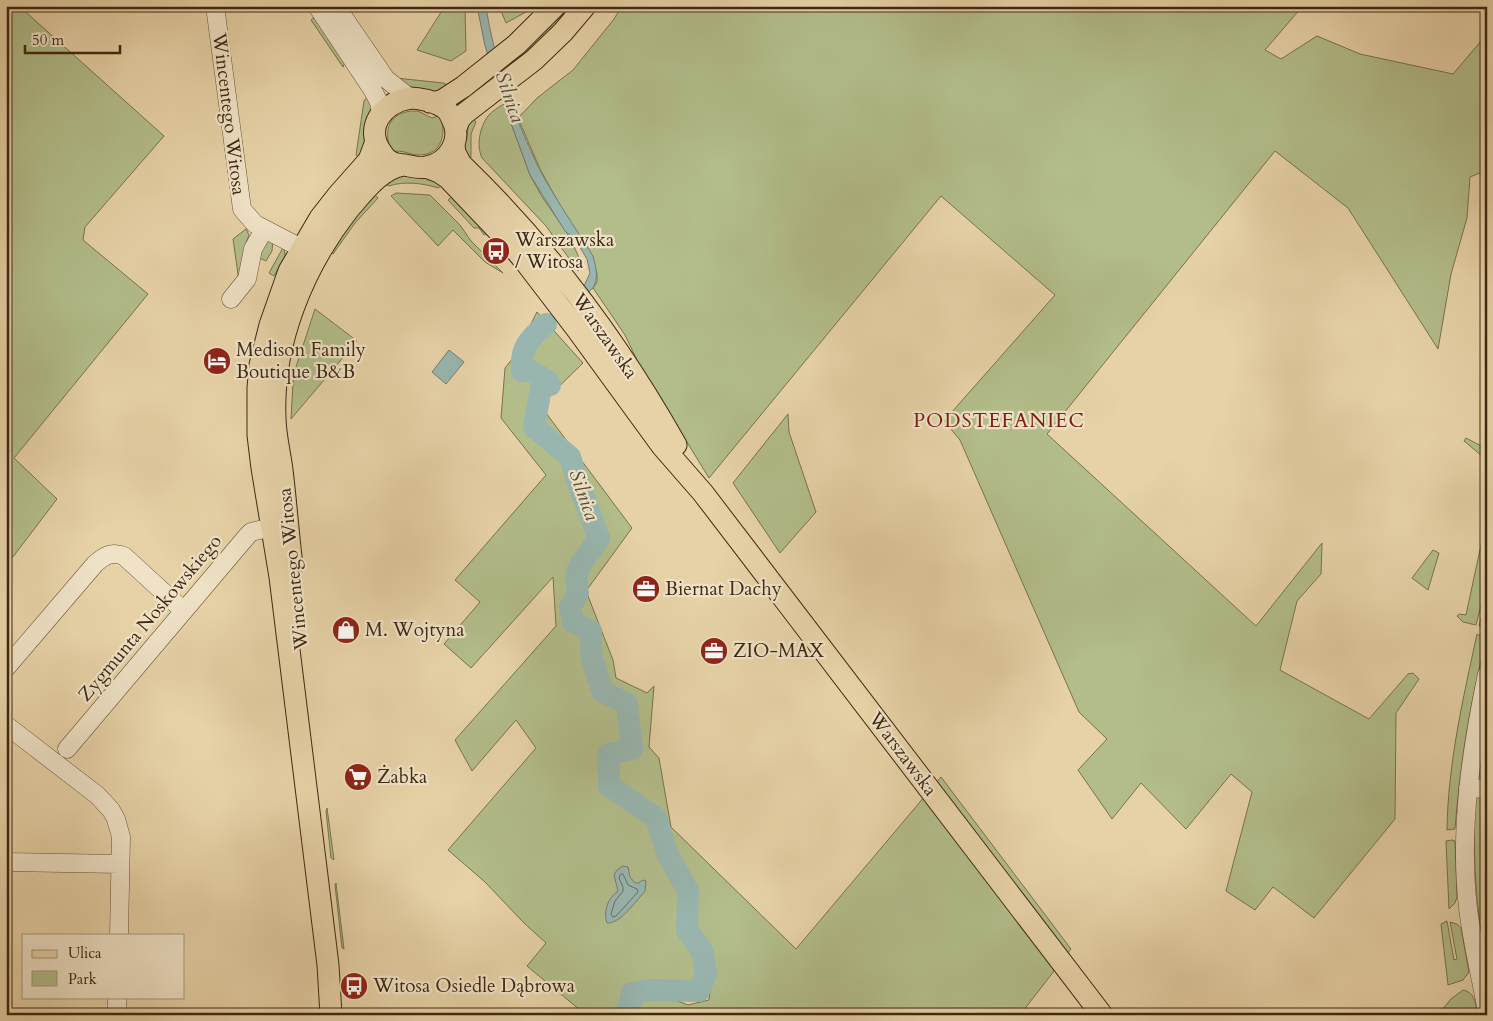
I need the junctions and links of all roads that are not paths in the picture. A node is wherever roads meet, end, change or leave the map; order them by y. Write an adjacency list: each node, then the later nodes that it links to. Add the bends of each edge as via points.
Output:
1 (215, 6): 12 (street, Wincentego Witosa, via 240,203 249,219)
2 (317, 6): 7 (street, via 368,83 379,102)
3 (336, 6): 6 (street, via 386,79)
4 (555, 6): 6 (main road, via 506,54 444,100)
5 (585, 6): 8 (main road, via 534,60 464,114)
6 (420, 100): 7 (main road, via 397,101); 8 (main road, via 448,111)
7 (381, 114): 9 (main road, via 376,124)
8 (455, 137): 11 (main road, via 451,152 435,165); 14 (main road, Warszawska, via 455,153 461,164 524,228)
9 (375, 144): 10 (main road, via 388,161); 13 (main road, Wincentego Witosa, via 369,160 327,208)
10 (402, 165): 11 (main road); 31 (main road, Wincentego Witosa, via 387,170 354,203 316,258 304,280 286,330 276,391 275,418)
11 (426, 167): 14 (main road, Warszawska, via 448,178 508,242)
12 (264, 230): 13 (street, Wincentego Witosa); 15 (street, via 254,249 247,279)
13 (301, 248): 16 (main road, Wincentego Witosa, via 280,293 260,365 259,444)
14 (558, 286): 32 (main road, Warszawska, via 585,322 625,361 704,493)
15 (231, 298)
16 (272, 527): 17 (street, Zygmunta Noskowskiego, via 251,532); 30 (main road, Wincentego Witosa, via 328,966)
17 (184, 611): 18 (street, via 124,556 106,555); 21 (street, Zygmunta Noskowskiego)
18 (6, 668)
19 (1487, 674): 22 (street)
20 (6, 725): 25 (street, via 106,803 120,830)
21 (67, 749)
22 (1468, 788): 23 (street); 28 (street, via 1466,891)
23 (1487, 789)
24 (6, 862): 25 (street)
25 (120, 864): 26 (street)
26 (119, 934)
27 (117, 998): 29 (street)
28 (1487, 1009)
29 (117, 1015)
30 (331, 1015)
31 (344, 1015)
32 (1102, 1015)

